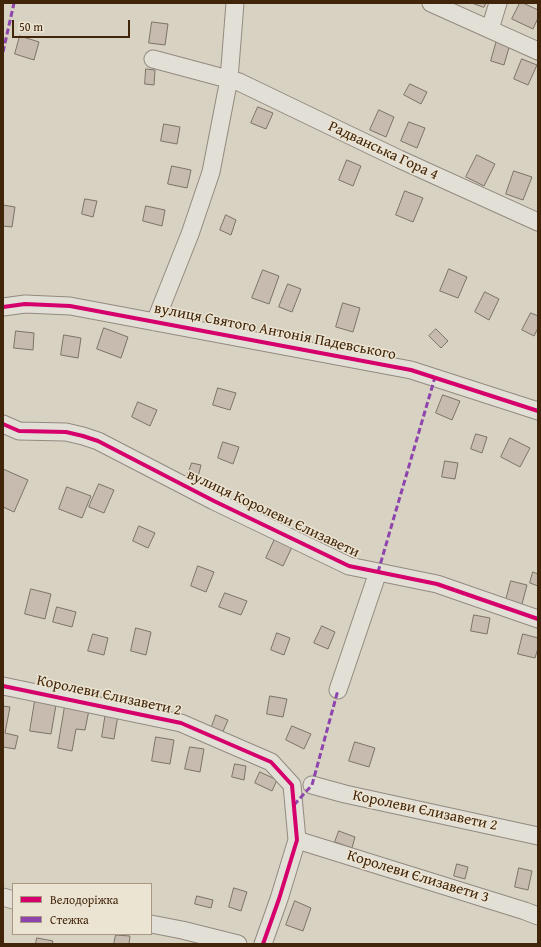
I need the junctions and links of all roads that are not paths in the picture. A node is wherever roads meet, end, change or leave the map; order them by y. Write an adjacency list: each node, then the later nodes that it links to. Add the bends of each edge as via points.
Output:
1 (234, 3): 7 (street)
2 (431, 3): 4 (street)
3 (498, 3): 4 (street)
4 (490, 29): 5 (street)
5 (538, 51)
6 (153, 59): 7 (street, Радванська Гора 4)
7 (229, 79): 8 (street, Радванська Гора 4); 10 (street, via 211,172 190,234)
8 (538, 222)
9 (3, 306): 10 (street, вулиця Святого Антонія Падевського, via 70,306)
10 (155, 322): 11 (street, вулиця Святого Антонія Падевського, via 411,370)
11 (538, 411)
12 (3, 424): 13 (street, вулиця Королеви Єлизавети, via 19,430 66,432 98,441 214,501 350,566)
13 (378, 572): 14 (street, вулиця Королеви Єлизавети, via 437,584); 16 (street)
14 (538, 619)
15 (3, 686): 19 (street, Королеви Єлизавети 2, via 181,723 272,762 292,785)
16 (338, 690)
17 (312, 785): 18 (street, Королеви Єлизавети 2)
18 (538, 836)
19 (298, 840): 20 (street, Королеви Єлизавети 3); 23 (street, Королеви Єлизавети 2)
20 (538, 916)
21 (152, 924): 22 (street)
22 (238, 944)
23 (263, 944)

